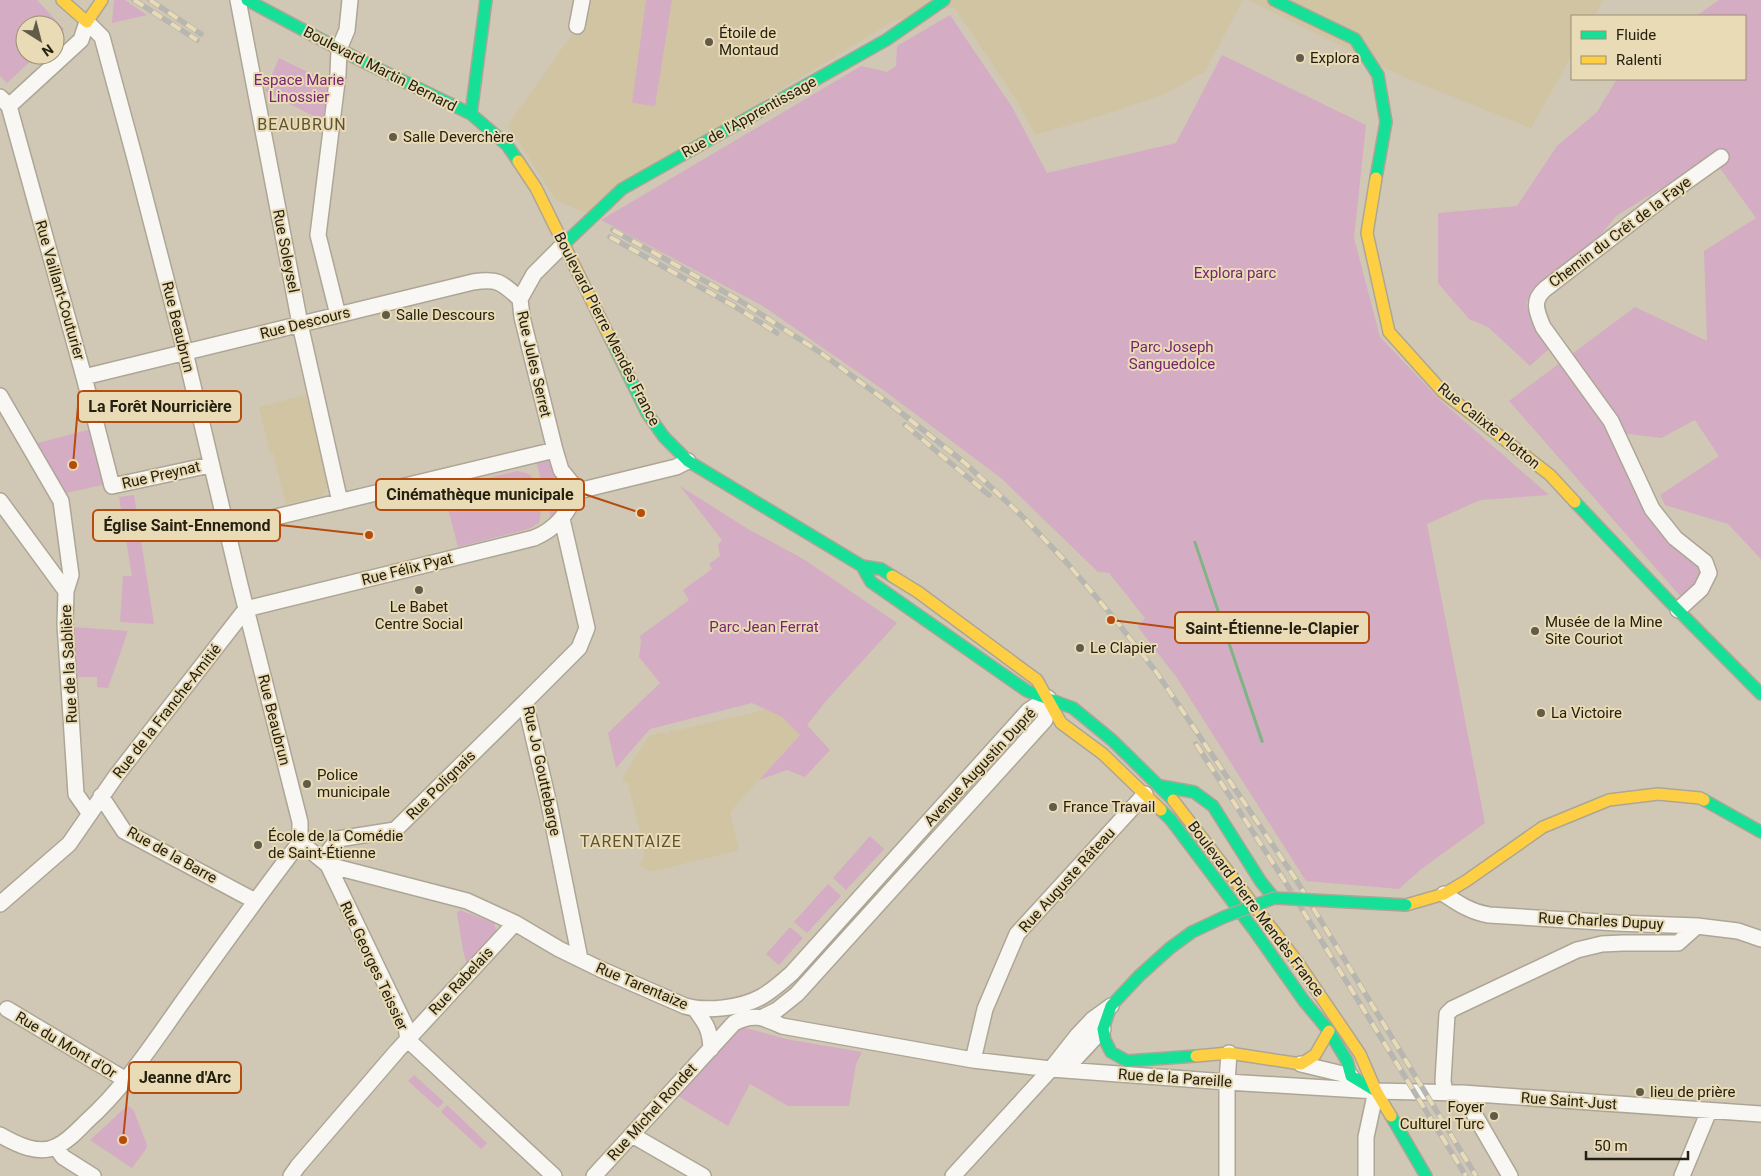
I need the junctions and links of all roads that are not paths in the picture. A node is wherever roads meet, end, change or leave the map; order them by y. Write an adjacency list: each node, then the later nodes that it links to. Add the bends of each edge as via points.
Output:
1 (62, 0): 10 (main road)
2 (102, 0): 10 (main road)
3 (238, 0): 20 (street, Rue Soleysel)
4 (247, 0): 12 (main road, Boulevard Martin Bernard)
5 (350, 0): 12 (street, via 347,30)
6 (486, 0): 14 (main road)
7 (582, 0): 11 (street)
8 (944, 0): 17 (main road, Rue de l'Apprentissage, via 886,40 622,188)
9 (1274, 0): 36 (main road, Rue Calixte Plotton, via 1355,39 1378,75 1386,122 1367,233 1389,332 1443,392 1550,475)
10 (88, 22): 13 (street, via 81,40); 21 (street, Rue Beaubrun, via 102,37)
11 (577, 26)
12 (338, 49): 14 (main road, Boulevard Martin Bernard); 19 (street, via 338,74 318,235)
13 (4, 102): 22 (street, Rue Vaillant-Couturier)
14 (471, 114): 15 (main road, Boulevard Martin Bernard)
15 (507, 145): 17 (main road, Boulevard Pierre Mendès France, via 536,188)
16 (1721, 157): 36 (street, Chemin du Crêt de la Faye, via 1545,289 1536,302 1543,327 1611,421 1652,509 1675,538 1704,562 1709,573 1701,589)
17 (564, 245): 18 (street, Rue Jules Serret, via 534,274); 25 (main road, Boulevard Pierre Mendès France, via 647,413 664,438)
18 (520, 299): 19 (street, Rue Descours, via 503,284 489,279); 24 (street, Rue Jules Serret)
19 (338, 315): 20 (street, Rue Descours)
20 (300, 324): 21 (street, Rue Descours); 30 (street, Rue Soleysel)
21 (185, 352): 22 (street, Rue Descours); 26 (street, Rue Beaubrun)
22 (84, 377): 27 (street, Rue Vaillant-Couturier)
23 (0, 396): 34 (street, via 61,501 71,575)
24 (555, 450): 28 (street, Rue Jules Serret, via 561,470); 30 (street)
25 (688, 461): 28 (street); 33 (main road, Boulevard Pierre Mendès France)
26 (210, 464): 27 (street, Rue Preynat); 32 (street, Rue Beaubrun)
27 (112, 486)
28 (578, 490): 31 (street)
29 (0, 502): 34 (street, Rue de la Sablière)
30 (340, 502): 32 (street)
31 (562, 519): 35 (street, Rue Félix Pyat, via 546,533 534,538); 39 (street, Rue Jo Gouttebarge, via 587,628 579,648)
32 (226, 529): 35 (street, Rue Beaubrun)
33 (862, 566): 38 (main road, Boulevard Pierre Mendès France, via 871,582 1023,689); 38 (main road, Boulevard Pierre Mendès France, via 881,569 918,592 1037,680)
34 (66, 591): 43 (street, Rue de la Sablière, via 65,624 76,794)
35 (246, 609): 42 (street, Rue de la Franche-Amitié); 45 (street, Rue Beaubrun, via 300,822)
36 (1678, 610): 37 (main road, Rue Calixte Plotton)
37 (1761, 694)
38 (1048, 698): 40 (main road, Boulevard Pierre Mendès France, via 1073,708); 41 (main road, Boulevard Pierre Mendès France, via 1061,723 1103,754); 55 (street, Avenue Augustin Dupré, via 1030,710 792,973); 59 (street, Avenue Augustin Dupré, via 1045,720 798,994)
39 (525, 702): 46 (street, Rue Polignais, via 395,830 338,839); 54 (street, Rue Jo Gouttebarge)
40 (1161, 786): 48 (main road, via 1194,792 1213,806 1260,882); 72 (main road, Boulevard Pierre Mendès France, via 1296,960 1360,1054)
41 (1145, 794): 61 (main road, Boulevard Pierre Mendès France, via 1170,820 1304,1002); 65 (street, Rue Auguste Râteau, via 1017,934 985,1009)
42 (101, 796): 43 (street, Rue de la Franche-Amitié); 49 (street, Rue de la Barre, via 124,831)
43 (90, 814): 50 (street, Rue de la Franche-Amitié, via 69,844)
44 (1761, 832): 47 (main road, via 1700,798 1658,794 1609,800 1544,827)
45 (300, 842): 46 (street, Rue Tarentaize); 49 (street)
46 (325, 863): 51 (street, Rue Tarentaize, via 467,901); 62 (street, Rue Georges Teissier, via 406,1027)
47 (1444, 894): 48 (main road, bridge, via 1406,905); 52 (street, Rue Charles Dupuy, via 1462,906 1489,915)
48 (1274, 898): 56 (main road, bridge, via 1192,932 1139,976)
49 (255, 900): 70 (street)
50 (0, 904)
51 (515, 923): 54 (street, Rue Tarentaize); 62 (street, Rue Rabelais)
52 (1696, 926): 53 (street, Rue Charles Dupuy, via 1738,930); 73 (street, via 1678,943 1602,944 1577,950 1452,1009 1447,1014)
53 (1761, 940)
54 (580, 959): 58 (street, Rue Tarentaize)
55 (759, 998): 58 (street, Rue Tarentaize, via 725,1008); 59 (street)
56 (1111, 1006): 60 (main road); 68 (street, via 1093,1019)
57 (7, 1009): 70 (street, Rue du Mont d'Or)
58 (695, 1009): 63 (street, via 710,1033)
59 (763, 1017): 63 (street, Rue Michel Rondet, via 745,1017 734,1023); 65 (street, via 782,1026)
60 (1103, 1029): 66 (main road, Rue de la Pareille, via 1110,1052); 68 (street, via 1076,1058)
61 (1329, 1030): 67 (main road, via 1315,1055); 69 (main road, Boulevard Pierre Mendès France, via 1347,1061)
62 (408, 1040): 81 (street, Rue Georges Teissier); 82 (street)
63 (710, 1049): 77 (street, Rue Michel Rondet)
64 (1229, 1053): 66 (main road, Rue de la Pareille); 67 (main road, Rue de la Pareille); 71 (street)
65 (972, 1060): 68 (street)
66 (1127, 1061): 68 (street, Rue de la Pareille)
67 (1301, 1064): 69 (street, Rue de la Pareille)
68 (1051, 1069): 71 (street, Rue de la Pareille); 85 (street)
69 (1350, 1076): 72 (main road)
70 (126, 1080): 79 (street, via 71,1137)
71 (1227, 1082): 72 (street, Rue de la Pareille); 86 (street)
72 (1376, 1091): 73 (street, Rue Saint-Just); 87 (street, via 1366,1137); 88 (main road, Boulevard Pierre Mendès France)
73 (1445, 1093): 74 (street, Rue Saint-Just)
74 (1462, 1093): 75 (street, Rue Saint-Just); 89 (street)
75 (1709, 1111): 76 (street, Rue Saint-Just); 90 (street)
76 (1761, 1114)
77 (632, 1135): 83 (street, Rue Michel Rondet); 84 (street)
78 (4, 1138): 79 (street, via 34,1149)
79 (56, 1147): 80 (street, via 63,1156)
80 (93, 1176)
81 (291, 1176)
82 (554, 1176)
83 (594, 1176)
84 (702, 1176)
85 (953, 1176)
86 (1227, 1176)
87 (1366, 1176)
88 (1426, 1176)
89 (1510, 1176)
90 (1682, 1176)

